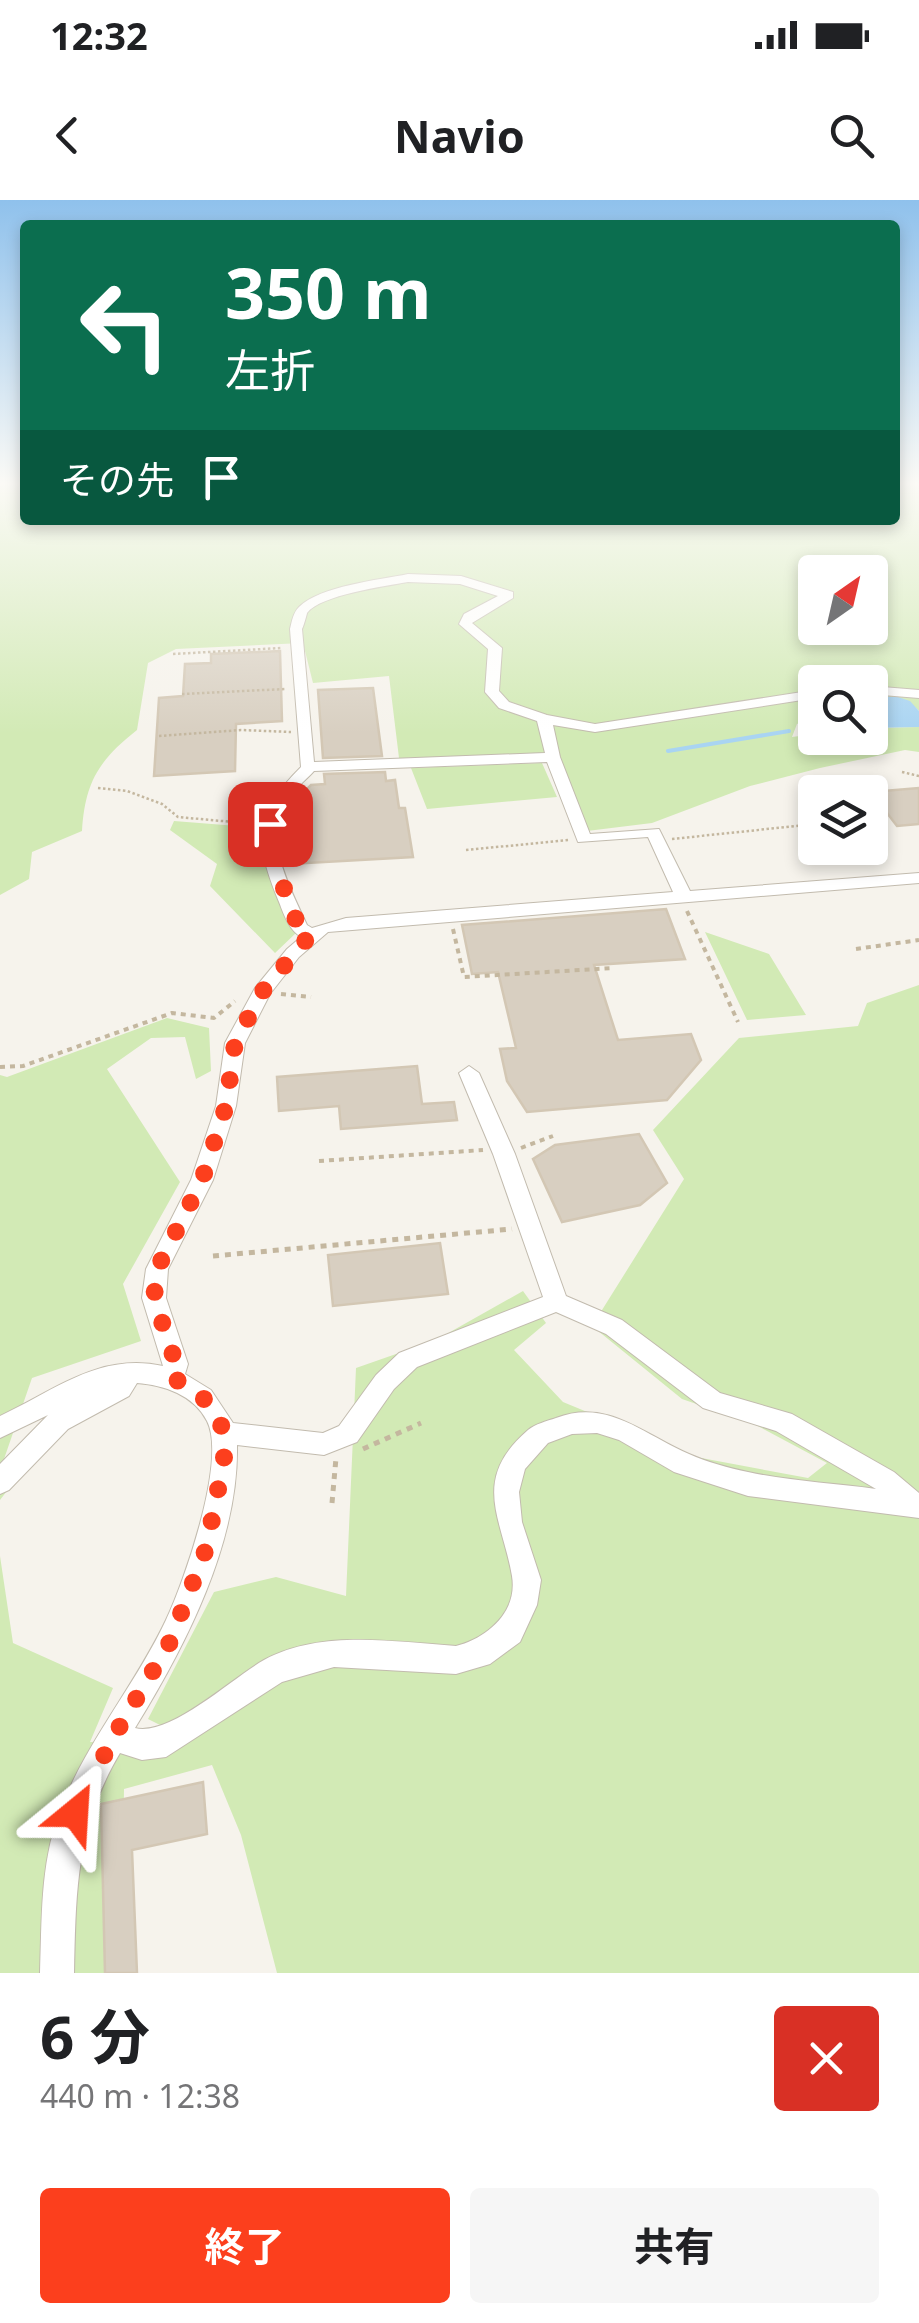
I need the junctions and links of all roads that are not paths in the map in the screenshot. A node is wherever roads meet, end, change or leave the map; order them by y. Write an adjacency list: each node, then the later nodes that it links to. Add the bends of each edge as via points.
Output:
1 (888, 691): 2 (street)
2 (919, 694)
3 (798, 697): 4 (street, via 595,728)
4 (544, 719): 5 (street); 6 (street, via 504,705 492,692 494,648 465,624 510,594 435,576 408,578 335,593 301,612 295,647)
5 (553, 756): 6 (street); 8 (street, via 584,838 653,832)
6 (310, 767): 9 (street, via 280,798 270,824 271,854 299,928)
7 (919, 878): 8 (street)
8 (684, 897): 9 (street, via 346,923)
9 (311, 934): 13 (street, via 262,992 235,1043 226,1106 202,1180 157,1269 154,1298 176,1364)
10 (469, 1073): 11 (street)
11 (556, 1302): 15 (street, via 408,1360 337,1451); 17 (street, via 614,1327 712,1401 783,1422)
12 (130, 1373): 13 (street); 14 (street, via 96,1378); 16 (street, via 120,1389 59,1421)
13 (171, 1377): 15 (street, via 214,1409)
14 (0, 1427)
15 (224, 1432): 18 (street, via 206,1549 169,1644)
16 (0, 1482)
17 (916, 1505): 18 (street, via 748,1484 683,1464 627,1432 597,1422 571,1423 540,1436 514,1464 506,1492 527,1580 523,1605 510,1632 480,1654 456,1660 334,1653 275,1670 166,1742 142,1745)
18 (114, 1736): 19 (street, via 75,1813 60,1869)
19 (57, 1973)

